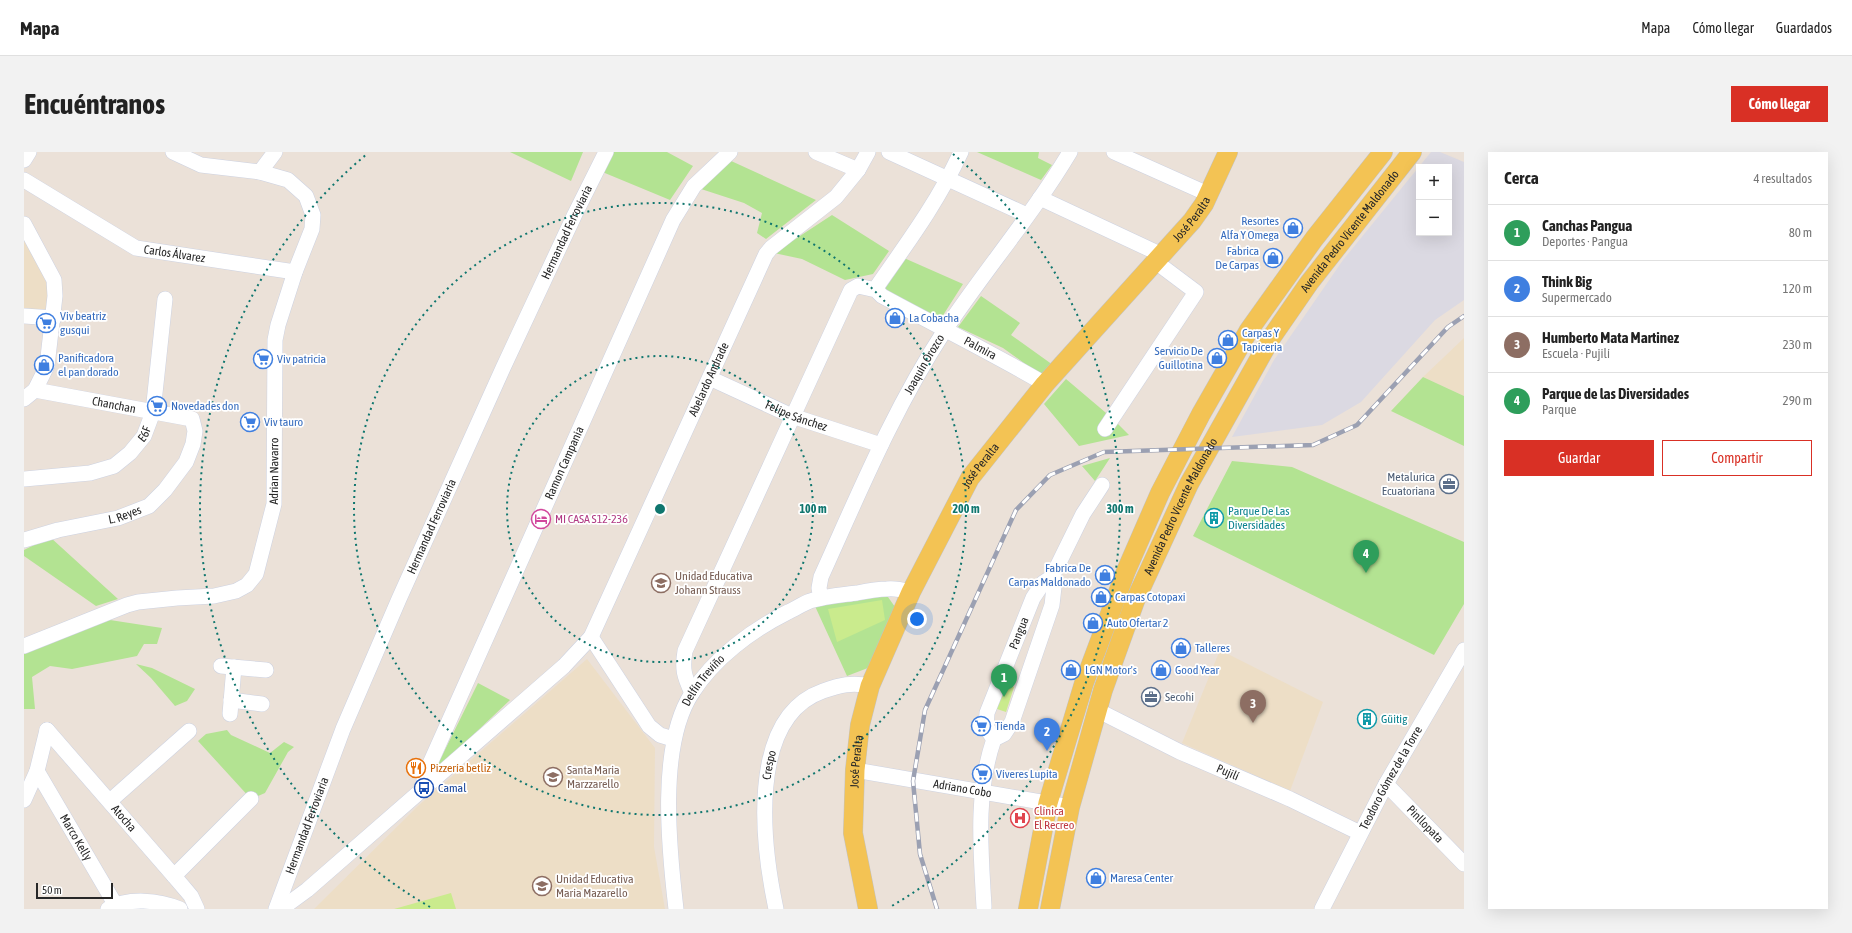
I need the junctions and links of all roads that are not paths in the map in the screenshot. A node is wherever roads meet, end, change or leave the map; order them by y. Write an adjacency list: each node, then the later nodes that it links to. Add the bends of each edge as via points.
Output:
1 (29, 152): 15 (street)
2 (173, 152): 17 (street, Adrian Navarro, via 201,165)
3 (275, 152): 17 (street)
4 (606, 152): 73 (street, Hermandad Ferroviaria, via 506,361 399,599 343,729)
5 (730, 152): 59 (street, Ramon Campania, via 694,186 673,220 424,777)
6 (816, 152): 16 (street)
7 (868, 152): 16 (street, Abelardo Andrade)
8 (889, 152): 18 (street)
9 (961, 152): 18 (street)
10 (1070, 152): 21 (street, Joaquín Orozco)
11 (1114, 152): 20 (street)
12 (1228, 152): 20 (main road, José Peralta)
13 (1383, 152): 64 (main road, Avenida Pedro Vicente Maldonado, via 1314,239 1250,330 1201,414 1160,493 1126,571 1087,676)
14 (1412, 152): 52 (main road, Avenida Pedro Vicente Maldonado, via 1309,283 1271,338 1204,455 1135,601)
15 (24, 160)
16 (858, 170): 45 (street, Abelardo Andrade, via 836,197 766,254)
17 (260, 172): 25 (street, Adrian Navarro, via 288,180 306,196 312,215 312,229)
18 (949, 179): 22 (street); 26 (street)
19 (24, 180): 25 (street, Carlos Álvarez, via 136,248)
20 (1208, 194): 24 (main road, José Peralta, via 1195,216)
21 (1040, 198): 22 (street, Joaquín Orozco); 24 (street)
22 (1027, 215): 30 (street, Joaquín Orozco)
23 (24, 224): 29 (street, via 54,280)
24 (1159, 259): 32 (main road, José Peralta); 37 (street, via 1196,292)
25 (295, 272): 46 (street, Adrian Navarro, via 275,340 276,485 274,504 256,574 247,585 236,591 214,596 138,602 128,609)
26 (876, 290): 30 (street, Palmira, via 882,296); 35 (street, Palmira, via 858,286 851,290)
27 (165, 299): 34 (street, E6F)
28 (24, 316): 29 (street)
29 (54, 318): 33 (street, via 47,366)
30 (945, 330): 32 (street, Palmira); 38 (street, Joaquín Orozco, via 907,393)
31 (714, 380): 35 (street, Felipe Sánchez)
32 (1045, 384): 43 (main road, José Peralta, via 970,478)
33 (30, 394): 34 (street, Chanchan)
34 (153, 412): 36 (street, Chanchan); 39 (street, E6F, via 144,436 130,453 114,466 90,473)
35 (792, 416): 38 (street, Felipe Sánchez); 50 (street, via 685,652 684,676)
36 (192, 419): 41 (street, L. Reyes, via 195,430 186,462 149,506 118,518)
37 (1105, 429)
38 (881, 445): 44 (street, Joaquín Orozco, via 821,577)
39 (24, 479)
40 (1102, 485): 42 (street, Pangua, via 1083,514)
41 (24, 540)
42 (1052, 577): 55 (street, Pangua, via 1052,604 1012,722 1004,734); 55 (street, Pangua, via 1043,583 1033,598 987,713 988,732)
43 (911, 592): 44 (street, Delfín Treviño, via 886,588); 49 (main road, José Peralta)
44 (821, 598): 50 (street, Delfín Treviño, via 782,615 750,634 727,652)
45 (591, 637): 54 (street, via 649,726 660,735); 59 (street, Hermandad Ferroviaria, via 564,666)
46 (24, 646)
47 (1464, 650): 58 (street, Teodoro Gómez de la Torre)
48 (266, 670): 51 (street, via 228,666 231,707)
49 (870, 686): 56 (main road, José Peralta, via 860,725); 76 (street, Crespo, via 857,683 841,684 816,693 793,712 776,737 769,764 765,801 767,858)
50 (692, 692): 54 (street, Delfín Treviño)
51 (262, 704)
52 (1097, 710): 65 (main road, Avenida Pedro Vicente Maldonado); 66 (street, Pujilí, via 1180,752 1290,799)
53 (189, 731): 63 (street)
54 (673, 739): 75 (street, Delfín Treviño, via 669,850)
55 (994, 739): 60 (street, Pangua, via 986,760)
56 (855, 770): 60 (street, Adriano Cobo); 77 (main road, José Peralta, via 854,833)
57 (37, 771): 62 (street); 63 (street, Atocha, via 47,730); 69 (street, Marco Kelly)
58 (1386, 784): 66 (street, Teodoro Gómez de la Torre); 67 (street, Pinllopata)
59 (424, 788): 74 (street, Hermandad Ferroviaria, via 307,890)
60 (981, 792): 64 (street, Adriano Cobo); 70 (street, Pangua)
61 (251, 799): 68 (street)
62 (24, 800)
63 (110, 801): 68 (street, Atocha)
64 (1048, 803): 65 (street, Adriano Cobo); 78 (main road, Avenida Pedro Vicente Maldonado)
65 (1070, 807): 79 (main road, Avenida Pedro Vicente Maldonado)
66 (1360, 833): 80 (street, Teodoro Gómez de la Torre)
67 (1464, 864)
68 (174, 876): 72 (street, Atocha, via 191,896)
69 (112, 907): 71 (street, via 133,901 154,902)
70 (984, 907)
71 (180, 909)
72 (197, 909)
73 (276, 909)
74 (281, 909)
75 (676, 909)
76 (776, 909)
77 (868, 909)
78 (1028, 909)
79 (1050, 909)
80 (1322, 909)

